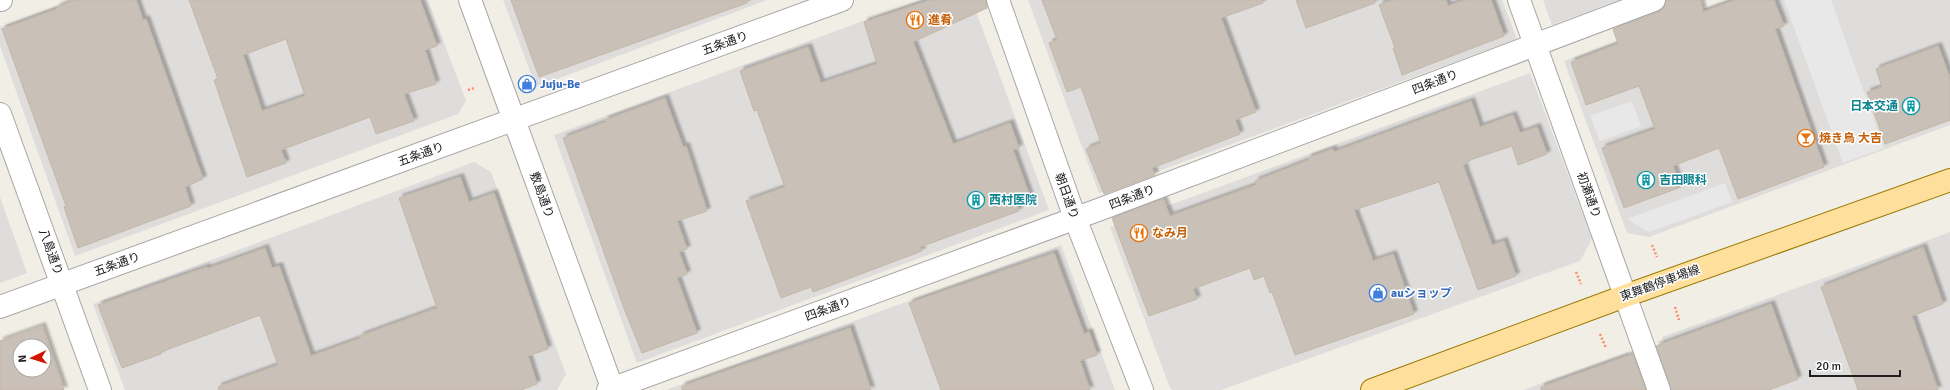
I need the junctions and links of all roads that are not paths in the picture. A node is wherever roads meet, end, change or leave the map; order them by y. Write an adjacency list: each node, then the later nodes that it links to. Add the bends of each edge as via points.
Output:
1 (470, 0): 8 (street, 敷島通り)
2 (842, 0): 8 (street, 五条通り)
3 (998, 0): 10 (street, 朝日通り)
4 (1519, 0): 6 (street, 初瀬通り)
5 (1654, 0): 6 (street, 四条通り)
6 (1535, 44): 10 (street, 四条通り); 12 (street, 初瀬通り)
7 (0, 114): 11 (street, 八島通り)
8 (515, 120): 11 (street, 五条通り); 14 (street, 敷島通り)
9 (1950, 180): 12 (main road, 東舞鶴停車場線)
10 (1075, 218): 14 (street, 四条通り); 16 (street, 朝日通り)
11 (63, 284): 13 (street, 五条通り); 15 (street, 八島通り)
12 (1625, 296): 17 (main road, 東舞鶴停車場線); 18 (street, 初瀬通り)
13 (0, 307)
14 (611, 389)
15 (100, 390)
16 (1142, 390)
17 (1372, 390)
18 (1659, 390)

